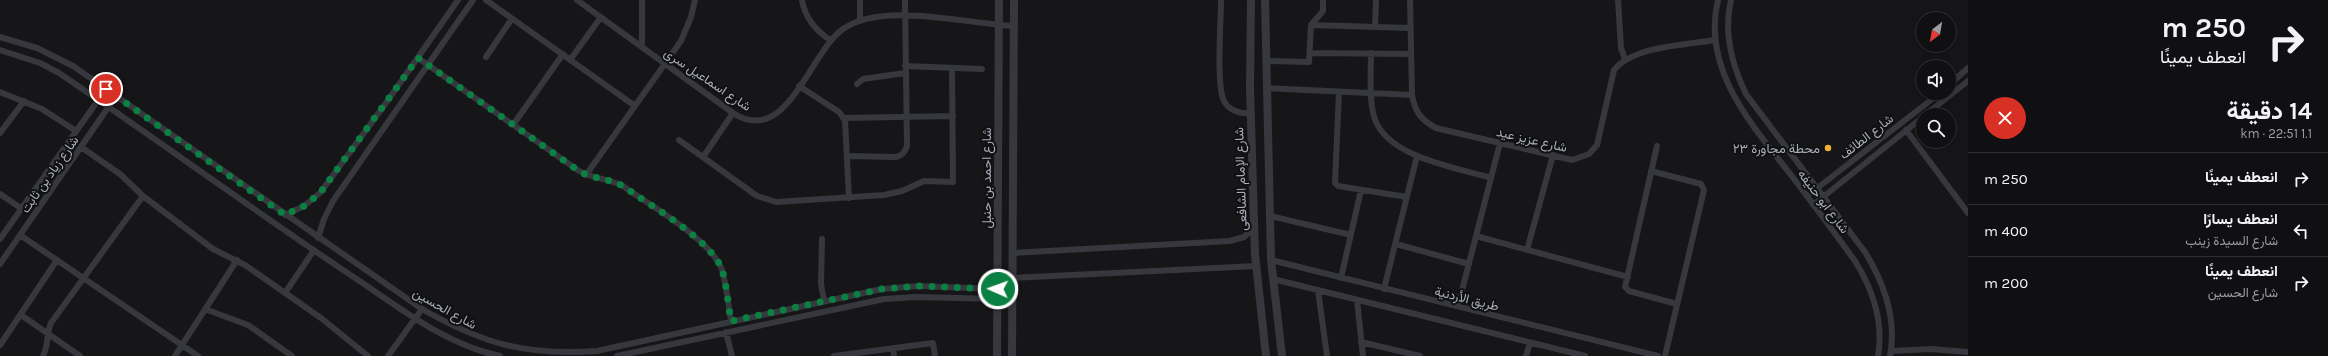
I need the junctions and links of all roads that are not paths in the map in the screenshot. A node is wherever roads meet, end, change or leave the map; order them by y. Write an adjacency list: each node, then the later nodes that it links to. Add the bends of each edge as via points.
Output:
1 (458, 0): 40 (street)
2 (473, 0): 45 (street)
3 (486, 0): 23 (street)
4 (578, 0): 22 (street, شارع اسماعيل سرى)
5 (642, 0): 33 (street)
6 (695, 0): 44 (street, via 681,41)
7 (802, 0): 31 (street, via 805,14 812,25)
8 (860, 0): 24 (street)
9 (905, 0): 21 (street)
10 (999, 0): 25 (street, شارع احمد بن حنبل)
11 (1014, 0): 27 (street, شارع احمد بن حنبل)
12 (1221, 0): 69 (street, via 1220,75 1224,101 1234,111)
13 (1251, 0): 69 (street, شارع الإمام الشافعى)
14 (1265, 0): 43 (street)
15 (1323, 0): 26 (street, via 1323,11)
16 (1376, 0): 28 (street)
17 (1410, 0): 29 (street, شارع عزيز عيد)
18 (1618, 0): 41 (street, via 1621,48)
19 (1718, 0): 32 (street, شارع ابو حنيفه, via 1714,23)
20 (1731, 0): 89 (street, شارع ابو حنيفه, via 1728,31 1736,74 1746,94)
21 (905, 16): 24 (street, شارع اسماعيل سرى); 25 (street, شارع اسماعيل سرى, via 952,18); 46 (street)
22 (601, 17): 33 (street, شارع اسماعيل سرى); 42 (street)
23 (511, 20): 37 (street); 39 (street)
24 (860, 20): 31 (street, شارع اسماعيل سرى, via 844,28)
25 (999, 25): 27 (street, شارع اسماعيل سرى); 124 (street, شارع احمد بن حنبل)
26 (1311, 25): 28 (street); 35 (street)
27 (1014, 26): 112 (street, شارع احمد بن حنبل)
28 (1375, 27): 29 (street)
29 (1411, 28): 38 (street, شارع عزيز عيد)
30 (0, 36): 56 (street, شارع الحسين, via 55,56)
31 (830, 40): 54 (street, شارع اسماعيل سرى)
32 (1715, 40): 41 (street, via 1635,54); 93 (street, شارع ابو حنيفه, via 1718,61 1735,99)
33 (642, 47): 44 (street, شارع اسماعيل سرى)
34 (0, 50): 62 (street, شارع الحسين, via 40,63)
35 (1310, 53): 36 (street); 43 (street, via 1310,60 1307,62)
36 (1371, 53): 38 (street); 59 (street)
37 (563, 54): 42 (street); 74 (street)
38 (1411, 54): 60 (street, شارع عزيز عيد)
39 (486, 57)
40 (418, 58): 45 (street); 100 (street, via 320,193 304,206)
41 (1625, 59): 84 (street, شارع عزيز عيد, via 1614,70 1597,145 1581,159)
42 (570, 60): 66 (street)
43 (1266, 62): 55 (street)
44 (665, 64): 66 (street); 68 (street, شارع اسماعيل سرى)
45 (428, 66): 74 (street); 106 (street, via 331,206)
46 (905, 66): 48 (street); 50 (street)
47 (1968, 68): 51 (street)
48 (952, 69): 49 (street); 71 (street)
49 (982, 69)
50 (905, 73): 53 (street, via 863,79); 70 (street)
51 (1956, 79)
52 (1968, 81): 67 (street, شارع الطائف)
53 (857, 84)
54 (799, 86): 68 (street, شارع اسماعيل سرى, via 780,112 773,117 753,121); 72 (street, via 839,112)
55 (1266, 88): 58 (street); 101 (street)
56 (106, 89): 61 (street, شارع الحسين); 62 (street, شارع زياد بن ثابت)
57 (0, 92): 64 (street)
58 (1339, 92): 59 (street); 90 (street, via 1335,183 1338,186)
59 (1371, 93): 60 (street); 83 (street, via 1376,123 1392,141)
60 (1412, 95): 79 (street, شارع عزيز عيد, via 1415,109 1423,121 1436,128)
61 (116, 96): 65 (street, شارع زياد بن ثابت); 100 (street, شارع الحسين)
62 (98, 99): 65 (street, شارع الحسين); 76 (street, شارع زياد بن ثابت)
63 (1931, 100): 89 (street, شارع الطائف)
64 (24, 101): 76 (street); 77 (street)
65 (108, 106): 81 (street, شارع زياد بن ثابت); 110 (street, شارع الحسين)
66 (635, 106): 87 (street)
67 (1934, 108)
68 (733, 113): 85 (street)
69 (1251, 113): 102 (street, شارع الإمام الشافعى)
70 (906, 116): 71 (street); 72 (street); 82 (street, via 907,146 901,156)
71 (953, 116): 96 (street, via 954,182 924,181 893,194)
72 (843, 118): 82 (street, via 846,125)
73 (1916, 122): 75 (street, شارع الطائف)
74 (513, 125): 87 (street)
75 (1906, 130): 95 (street, شارع الطائف); 99 (street)
76 (76, 131): 98 (street, شارع زياد بن ثابت)
77 (0, 133)
78 (678, 140): 85 (street)
79 (1500, 143): 84 (street, شارع عزيز عيد); 88 (street)
80 (1657, 146): 86 (street)
81 (81, 147): 92 (street, via 120,174); 104 (street, شارع زياد بن ثابت)
82 (848, 156): 96 (street)
83 (1417, 156): 88 (street); 94 (street)
84 (1553, 156): 111 (street)
85 (703, 158): 96 (street, via 766,200 786,202)
86 (1651, 171): 119 (street); 133 (street, via 1701,184 1704,188)
87 (586, 175): 139 (street, via 623,186 713,253 722,270)
88 (1491, 178): 105 (street)
89 (1816, 188): 93 (street, شارع الطائف); 95 (street, شارع ابو حنيفه)
90 (1361, 190): 94 (street); 103 (street)
91 (0, 194): 98 (street)
92 (143, 196): 114 (street, via 213,249); 120 (street)
93 (1807, 196): 97 (street, شارع ابو حنيفه)
94 (1407, 197): 109 (street)
95 (1823, 197): 97 (street, شارع الطائف); 150 (street, شارع ابو حنيفه, via 1865,252 1881,282 1890,309)
96 (850, 198)
97 (1813, 205): 176 (street, شارع ابو حنيفه, via 1855,261 1872,294 1880,331)
98 (22, 208): 107 (street, شارع زياد بن ثابت)
99 (1968, 214)
100 (285, 215): 106 (street, شارع الحسين)
101 (1270, 216): 103 (street); 115 (street)
102 (1254, 228): 112 (street, via 1244,237 1230,241); 118 (street, شارع الإمام الشافعى)
103 (1351, 234): 122 (street)
104 (20, 235): 113 (street); 116 (street, شارع زياد بن ثابت)
105 (1476, 236): 111 (street); 117 (street)
106 (318, 238): 136 (street, شارع الحسين)
107 (0, 239)
108 (822, 239): 131 (street, via 821,284)
109 (1396, 244): 117 (street); 125 (street)
110 (314, 250): 128 (street); 138 (street, شارع الحسين)
111 (1527, 250): 119 (street)
112 (1012, 253): 121 (street, شارع احمد بن حنبل)
113 (57, 260): 120 (street); 137 (street)
114 (237, 260): 128 (street); 135 (street)
115 (1271, 260): 122 (street, طريق الأردنية); 123 (street)
116 (0, 264)
117 (1469, 264): 134 (street)
118 (1256, 266): 121 (street); 167 (street, شارع الإمام الشافعى)
119 (1628, 277): 133 (street, via 1625,287 1629,291)
120 (84, 278): 141 (street, via 51,323); 145 (street)
121 (1012, 278): 166 (street, شارع احمد بن حنبل)
122 (1341, 278): 125 (street, طريق الأردنية)
123 (1273, 279): 126 (street); 168 (street)
124 (998, 289): 127 (street, شارع الحسين, via 918,286); 129 (street, شارع احمد بن حنبل)
125 (1384, 289): 134 (street, طريق الأردنية)
126 (1318, 290): 130 (street); 169 (street)
127 (871, 291): 131 (street, شارع الحسين); 132 (street)
128 (285, 293): 157 (street)
129 (997, 299): 132 (street, via 916,297); 165 (street, شارع احمد بن حنبل)
130 (1357, 300): 142 (street); 143 (street)
131 (824, 301): 139 (street, شارع الحسين)
132 (874, 301): 140 (street)
133 (1677, 304): 175 (street)
134 (1458, 306): 174 (street, طريق الأردنية)
135 (205, 309): 145 (street); 156 (street, via 248,325)
136 (422, 309): 138 (street); 148 (street, شارع الحسين, via 456,330 514,350 554,354)
137 (21, 315): 141 (street); 144 (street)
138 (416, 318): 158 (street); 159 (street, شارع الحسين, via 453,339)
139 (731, 321): 148 (street, شارع الحسين)
140 (726, 332): 160 (street); 161 (street)
141 (48, 334): 152 (street, via 49,342); 153 (street)
142 (1361, 342): 170 (street); 171 (street)
143 (1530, 342): 149 (street); 172 (street)
144 (0, 345)
145 (182, 345): 154 (street); 155 (street)
146 (893, 348): 151 (street); 163 (street); 164 (street, via 933,343)
147 (1968, 352): 150 (street, via 1931,349)
148 (598, 353)
149 (1565, 354): 173 (street)
150 (1890, 354)
151 (845, 355): 162 (street)
152 (44, 356)
153 (80, 356)
154 (175, 356)
155 (198, 356)
156 (292, 356)
157 (368, 356)
158 (388, 356)
159 (500, 356)
160 (616, 356)
161 (732, 356)
162 (834, 356)
163 (894, 356)
164 (935, 356)
165 (997, 356)
166 (1012, 356)
167 (1266, 356)
168 (1282, 356)
169 (1326, 356)
170 (1363, 356)
171 (1420, 356)
172 (1526, 356)
173 (1584, 356)
174 (1658, 356)
175 (1665, 356)
176 (1878, 356)

